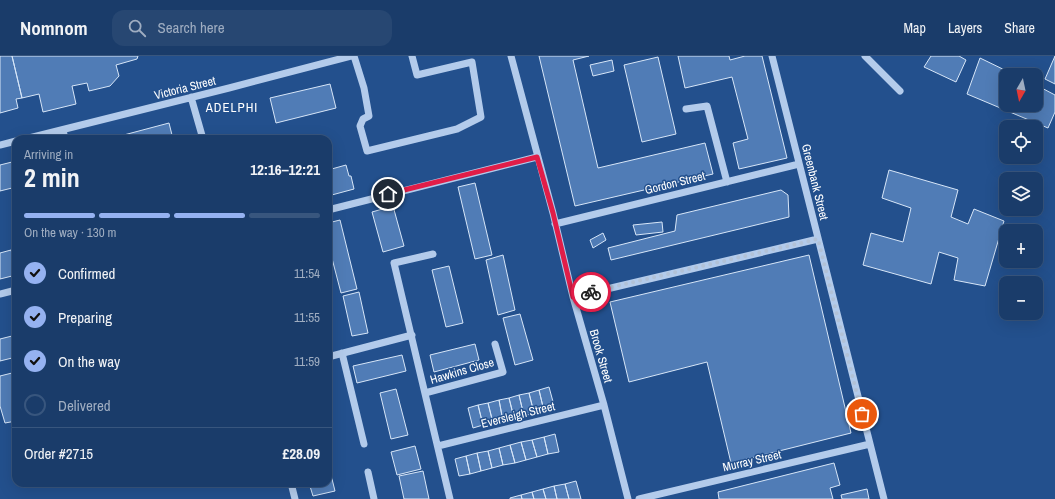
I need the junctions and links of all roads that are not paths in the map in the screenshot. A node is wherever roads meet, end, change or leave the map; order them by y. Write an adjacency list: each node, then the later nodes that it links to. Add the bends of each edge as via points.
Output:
1 (351, 56): 8 (street, Victoria Street)
2 (354, 56): 3 (street, via 369,116 363,119 360,126 367,151 457,129 481,117 472,62 417,75)
3 (412, 56)
4 (511, 56): 16 (street, Brook Street)
5 (772, 56): 17 (street, Greenbank Street)
6 (865, 56): 7 (street)
7 (900, 91)
8 (191, 97): 10 (street, Victoria Street); 13 (street)
9 (686, 109): 18 (street, via 707,106)
10 (63, 130): 11 (street, Victoria Street); 12 (street)
11 (42, 135)
12 (64, 135)
13 (202, 135)
14 (12, 142): 15 (street)
15 (0, 145)
16 (537, 157): 19 (street); 20 (street, Brook Street)
17 (799, 164): 18 (street, Gordon Street); 21 (street, Greenbank Street)
18 (727, 182): 20 (street, Gordon Street)
19 (332, 209)
20 (555, 224): 25 (street, Brook Street)
21 (818, 239): 25 (street); 33 (street, Greenbank Street)
22 (433, 254): 26 (street, Hawkins Close, via 394,263)
23 (12, 291): 24 (street)
24 (0, 294)
25 (573, 297): 31 (street, Brook Street)
26 (412, 335): 28 (street); 30 (street, Hawkins Close)
27 (495, 344): 30 (street, Hawkins Close, via 502,372)
28 (342, 353): 29 (street); 32 (street)
29 (332, 356)
30 (425, 393): 34 (street, Hawkins Close)
31 (604, 406): 34 (street, Eversleigh Street); 40 (street, Brook Street)
32 (364, 444)
33 (870, 444): 41 (street, Murray Street); 42 (street, Greenbank Street)
34 (438, 446): 39 (street, Hawkins Close)
35 (368, 472): 38 (street)
36 (292, 487): 37 (street)
37 (295, 499)
38 (374, 499)
39 (450, 499)
40 (628, 499)
41 (639, 499)
42 (884, 499)

